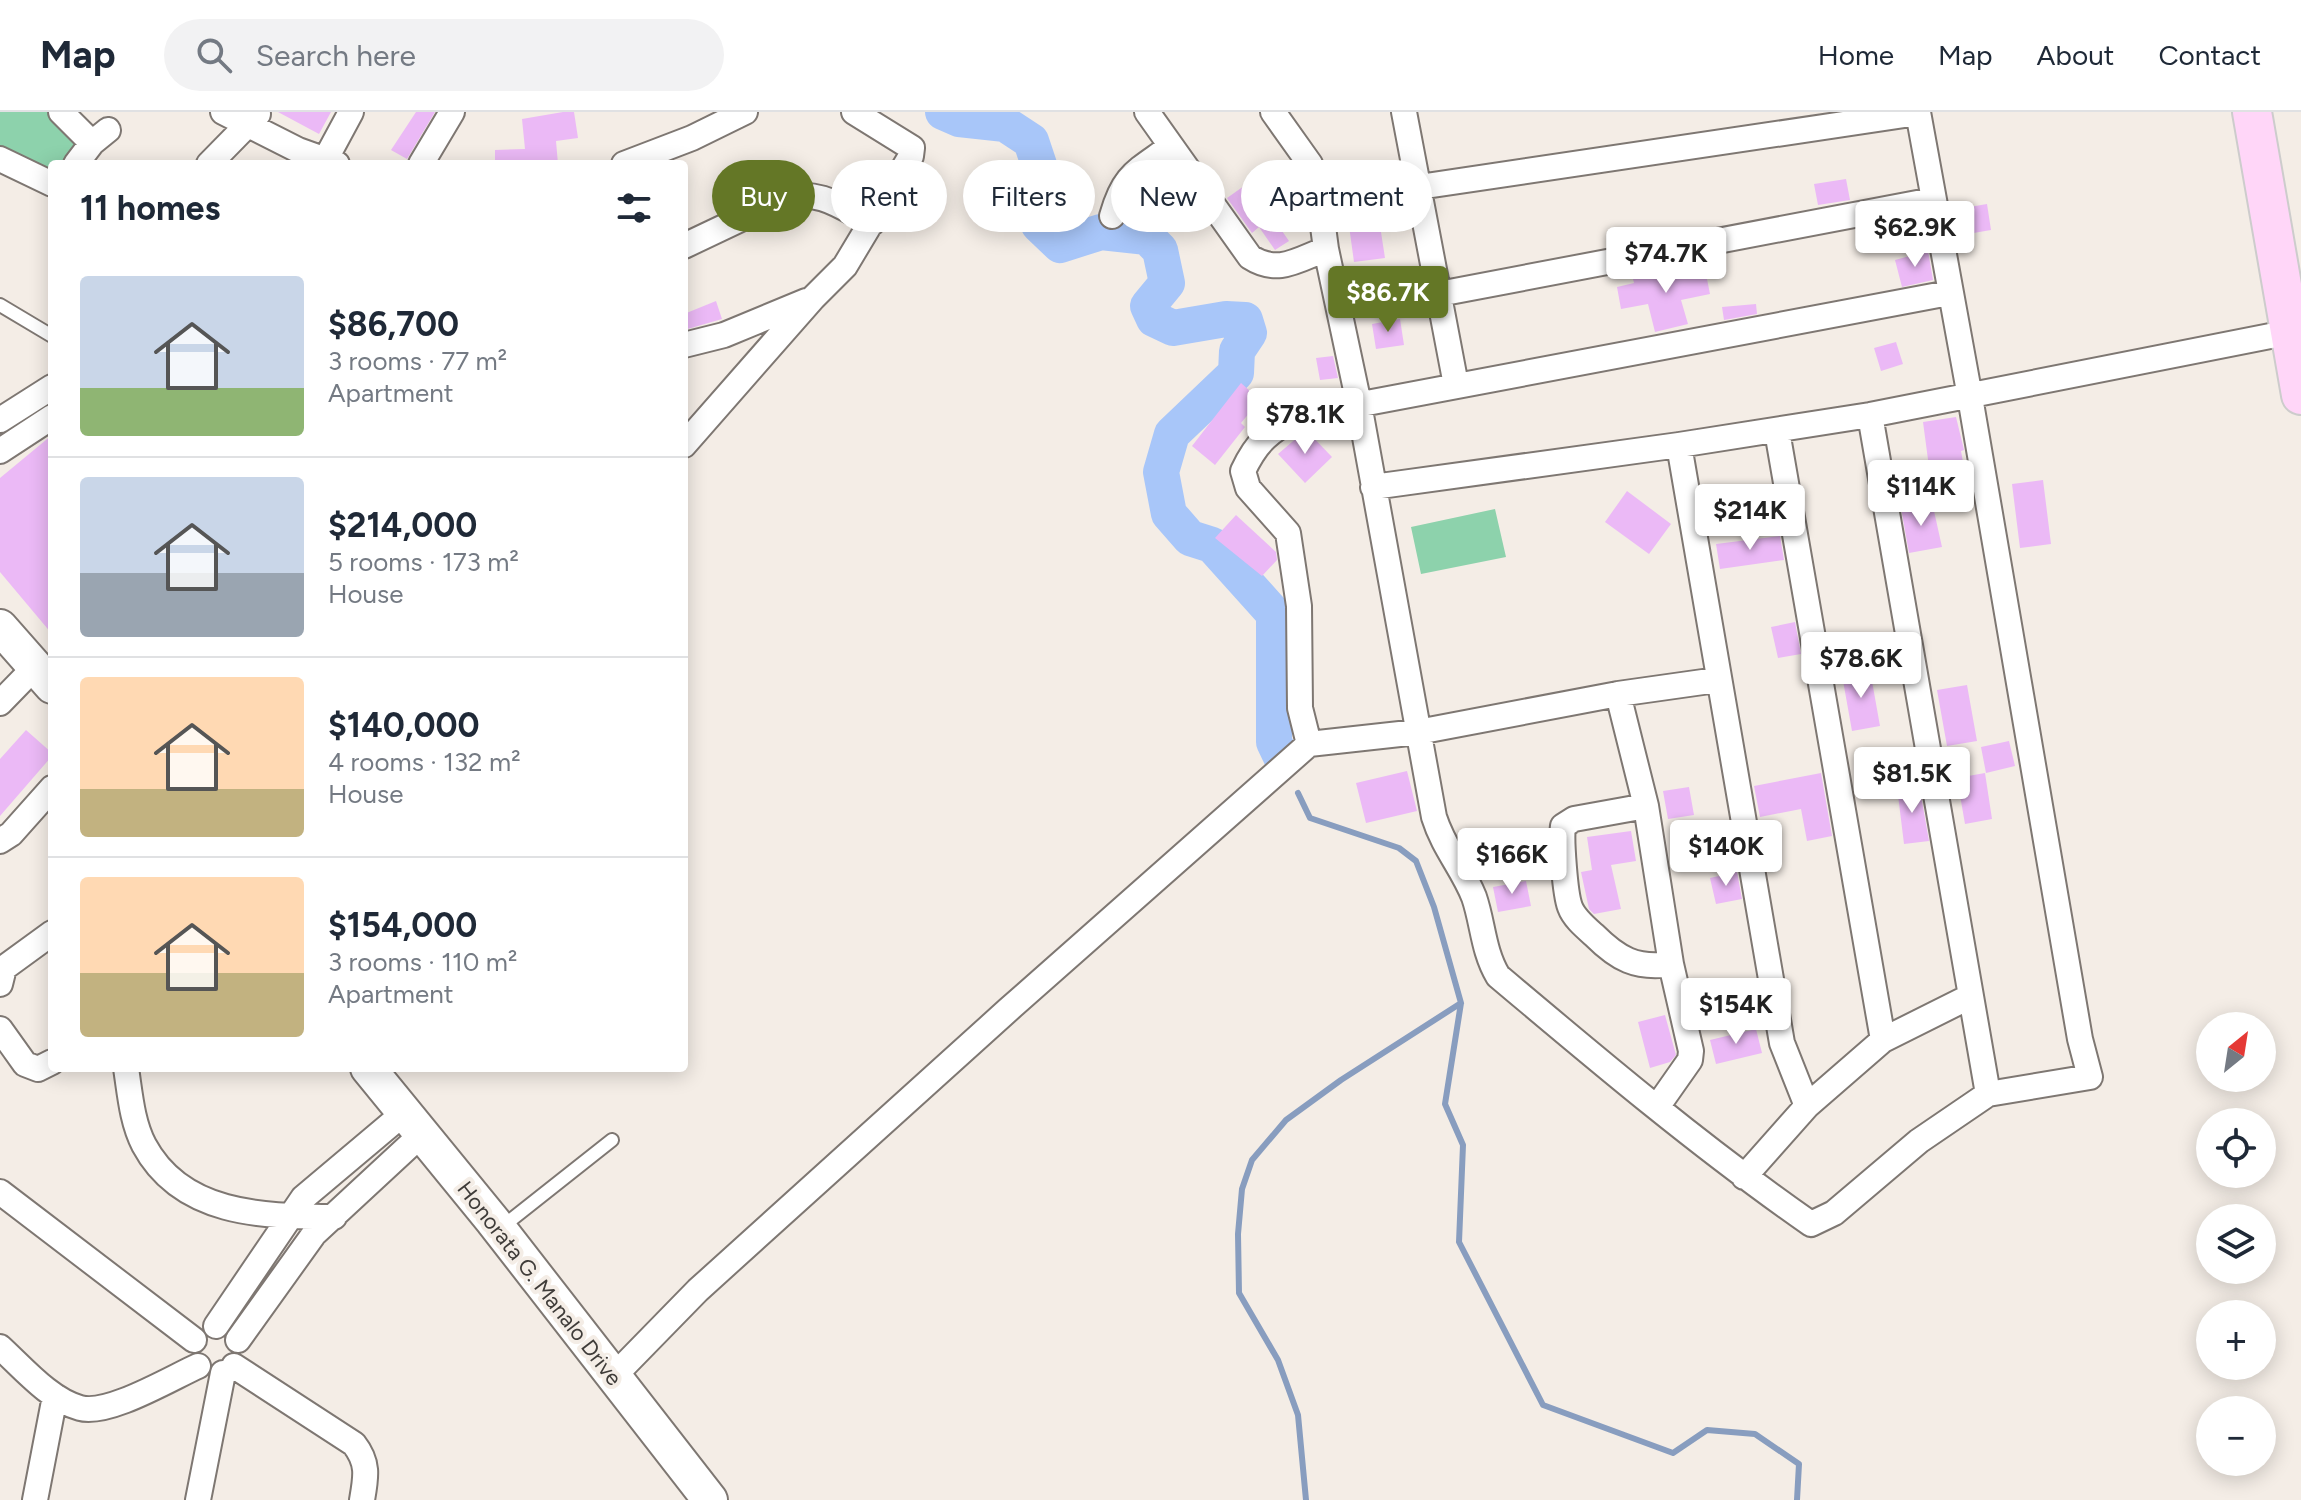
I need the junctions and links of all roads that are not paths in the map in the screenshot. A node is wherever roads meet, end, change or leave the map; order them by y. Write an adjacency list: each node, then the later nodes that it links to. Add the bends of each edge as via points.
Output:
1 (61, 112): 15 (street, via 100,136)
2 (223, 112): 12 (street)
3 (351, 112): 18 (street)
4 (452, 112): 19 (street)
5 (745, 112): 20 (street)
6 (854, 112): 21 (street, via 912,148)
7 (1147, 112): 13 (street)
8 (1273, 112): 31 (street, via 1317,182)
9 (1404, 112): 23 (street)
10 (2252, 112): 38 (main road)
11 (1918, 113): 25 (street); 26 (street)
12 (254, 118): 16 (street); 17 (street)
13 (1170, 147): 22 (street); 31 (street, via 1250,257 1262,265 1276,268)
14 (0, 159): 24 (street)
15 (79, 160)
16 (213, 160)
17 (323, 160)
18 (329, 160)
19 (423, 160)
20 (634, 160)
21 (909, 160)
22 (1152, 160)
23 (1414, 160)
24 (48, 182)
25 (1432, 185)
26 (1933, 200): 32 (street); 33 (street)
27 (831, 202): 30 (street, via 816,195 785,198)
28 (866, 232): 34 (street, via 845,266)
29 (1427, 232): 33 (street)
30 (688, 244)
31 (1326, 249): 45 (street)
32 (1949, 293): 42 (street); 44 (street)
33 (1439, 294): 42 (street)
34 (813, 298): 40 (street); 50 (street)
35 (0, 305): 36 (lane)
36 (13, 313): 37 (lane); 39 (lane)
37 (0, 322)
38 (2291, 332): 41 (main road); 44 (street)
39 (48, 334)
40 (688, 344)
41 (2300, 383)
42 (1456, 385): 45 (street)
43 (48, 390): 47 (street)
44 (1970, 397): 46 (street); 73 (street, via 2090,1077)
45 (1359, 404): 53 (street); 60 (street, via 1298,416 1269,431 1243,471 1248,488 1288,533 1299,606 1300,708)
46 (1870, 415): 49 (street); 67 (street)
47 (0, 420)
48 (48, 420): 52 (street)
49 (1777, 431): 51 (street); 69 (street)
50 (688, 440)
51 (1679, 445): 53 (street); 56 (street)
52 (0, 451)
53 (1373, 487): 59 (street)
54 (0, 627): 55 (street)
55 (44, 676): 58 (street)
56 (1717, 680): 57 (street); 74 (street, via 1782,1043)
57 (1618, 694): 59 (street); 62 (street)
58 (0, 703)
59 (1418, 732): 60 (street); 75 (street, via 1442,841 1474,898 1485,948 1498,976)
60 (1309, 744): 89 (street, via 709,1280)
61 (48, 792): 63 (street)
62 (1646, 806): 65 (street); 65 (street, via 1574,819 1563,826 1570,907 1621,959 1649,967)
63 (0, 841)
64 (48, 936): 66 (street, via 4,968)
65 (1671, 964): 75 (street, via 1691,1051)
66 (0, 984)
67 (1969, 997): 69 (street); 73 (street)
68 (0, 1029): 70 (street, via 25,1064 38,1069)
69 (1883, 1040): 74 (street)
70 (48, 1064)
71 (127, 1072): 80 (street, via 144,1146 173,1181 201,1201)
72 (371, 1072): 76 (street, Honorata G. Manalo Drive)
73 (1988, 1094): 78 (street, via 1919,1141 1834,1213 1811,1224)
74 (1807, 1106): 78 (street)
75 (1657, 1107): 78 (street)
76 (413, 1123): 80 (street, via 303,1198); 81 (street); 82 (street, Honorata G. Manalo Drive)
77 (612, 1140): 82 (lane)
78 (1744, 1177)
79 (0, 1192): 84 (street)
80 (289, 1217): 81 (street); 83 (street)
81 (334, 1217): 85 (street, via 314,1234)
82 (499, 1229): 89 (street, Honorata G. Manalo Drive)
83 (216, 1326): 84 (street); 85 (street, via 230,1330)
84 (194, 1340): 87 (street)
85 (238, 1340): 88 (street, via 240,1354)
86 (0, 1347): 90 (street)
87 (198, 1366): 88 (street, via 209,1373); 90 (street, via 107,1407 82,1409)
88 (229, 1370): 92 (street); 93 (street, via 354,1444 367,1472)
89 (613, 1377): 94 (street, Honorata G. Manalo Drive)
90 (55, 1396): 91 (street)
91 (35, 1500)
92 (198, 1500)
93 (362, 1500)
94 (710, 1500)

